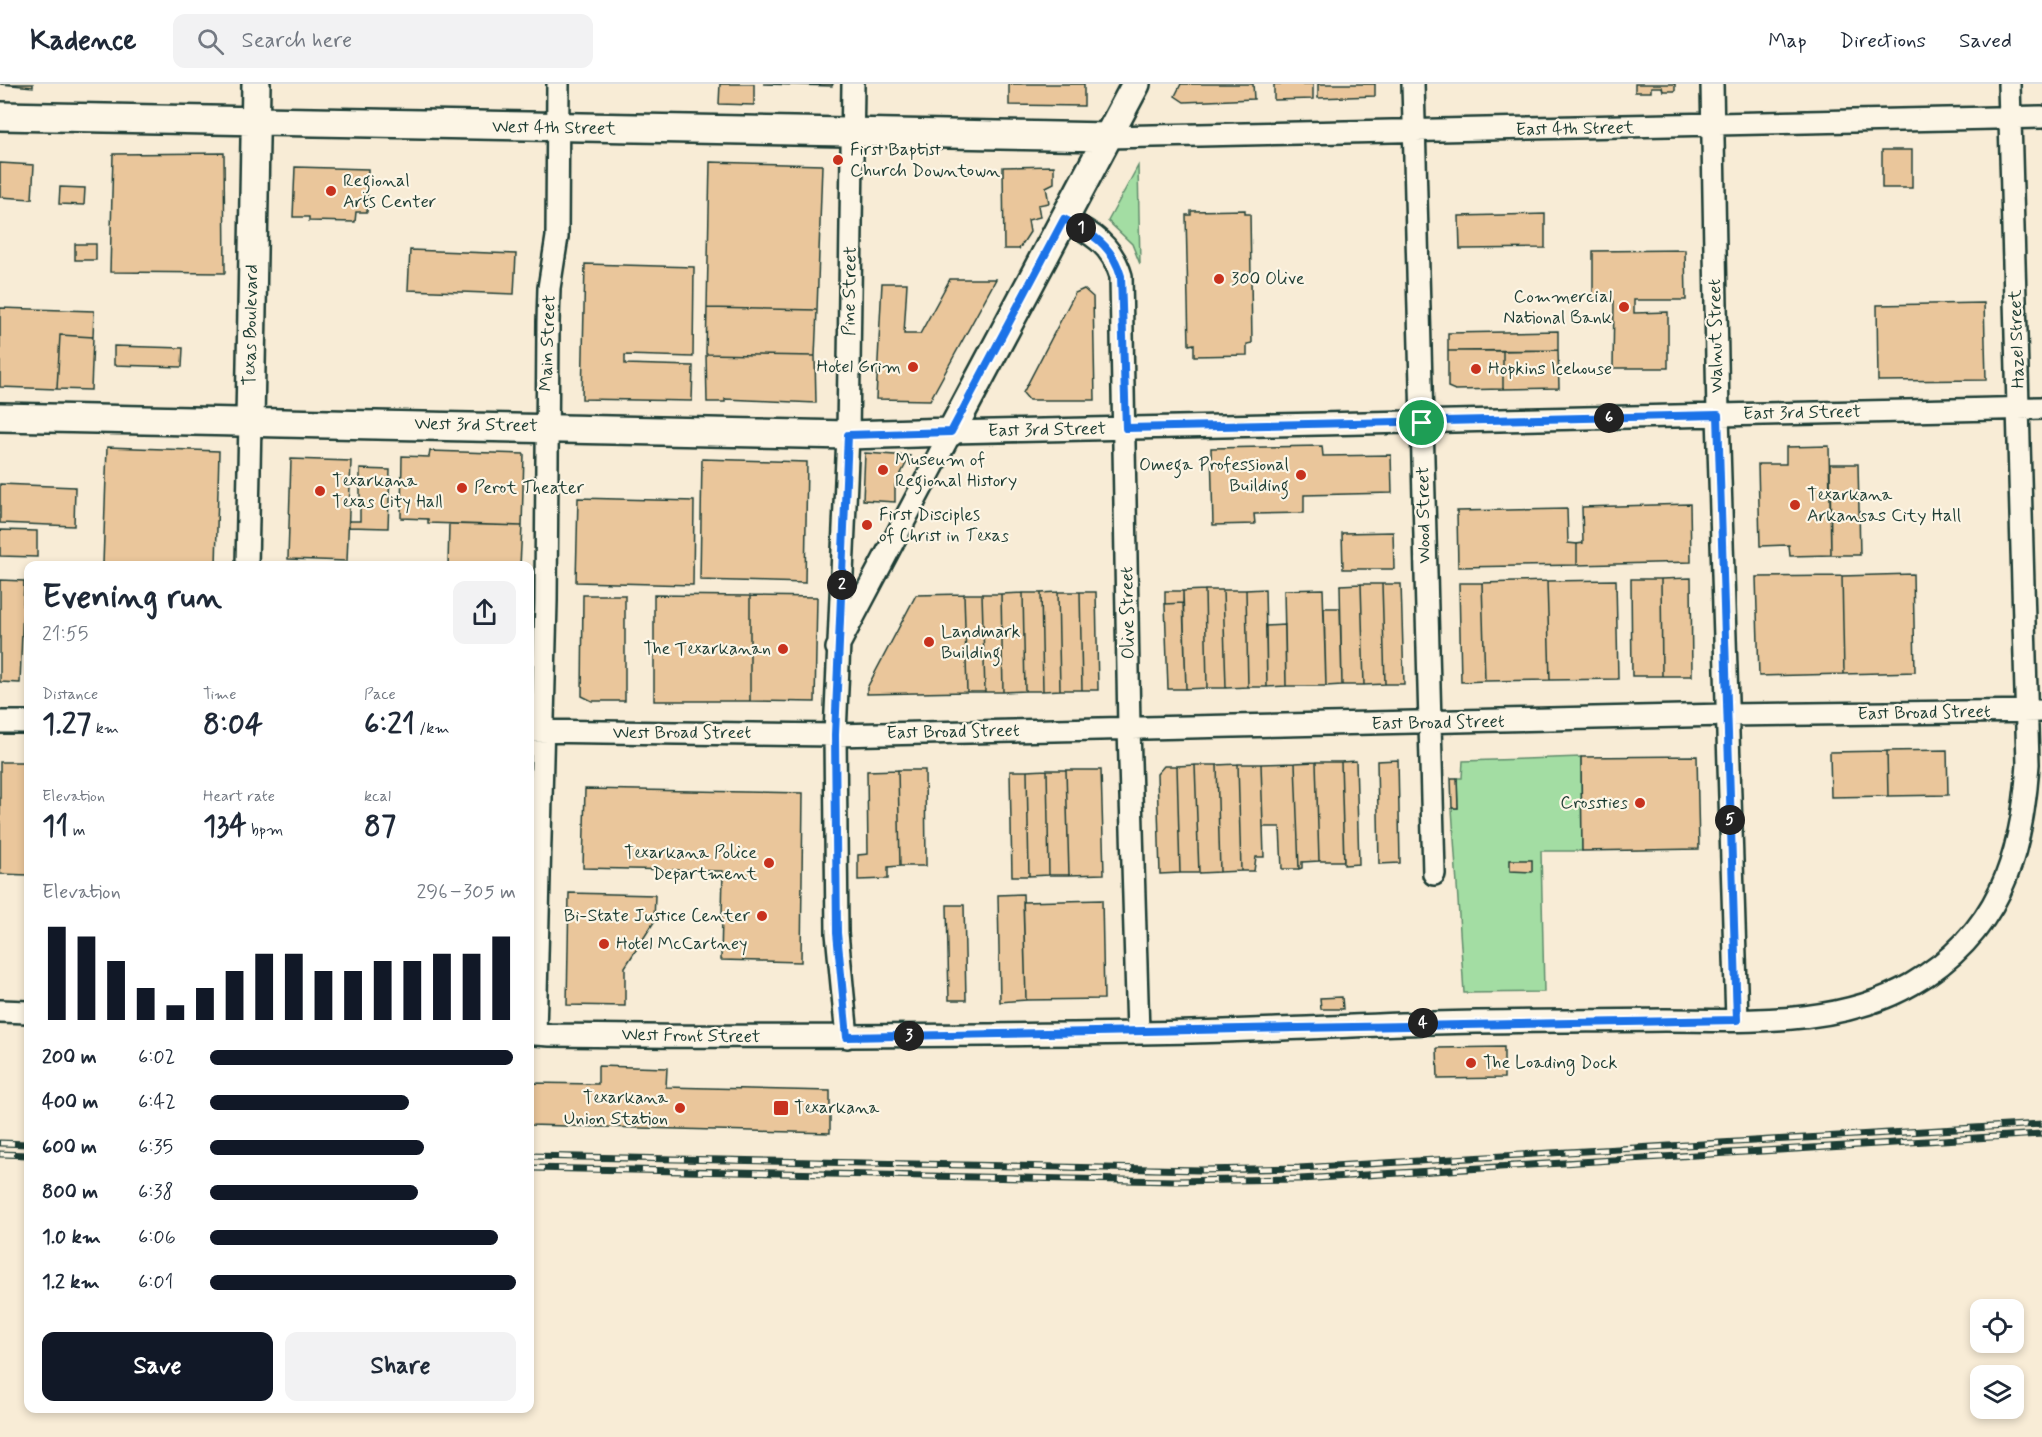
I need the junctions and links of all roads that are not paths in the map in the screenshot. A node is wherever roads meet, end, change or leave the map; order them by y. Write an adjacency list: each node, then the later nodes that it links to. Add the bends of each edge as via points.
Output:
1 (256, 84): 11 (main road, Texas Boulevard)
2 (558, 84): 13 (street, Main Street)
3 (853, 84): 15 (street, Pine Street)
4 (1136, 84): 16 (main road)
5 (1413, 84): 14 (street, Wood Street)
6 (1712, 84): 12 (street, Walnut Street)
7 (2009, 84): 9 (street, Hazel Street)
8 (0, 116): 11 (main road, West 4th Street)
9 (2010, 117): 10 (street, East 4th Street); 12 (street, East 4th Street); 18 (street, Hazel Street)
10 (2042, 117)
11 (255, 120): 13 (main road, West 4th Street); 22 (main road, Texas Boulevard)
12 (1712, 125): 14 (street, East 4th Street); 20 (street, Walnut Street)
13 (557, 129): 15 (main road, West 4th Street); 24 (street, Main Street, via 557,237 549,288)
14 (1413, 133): 16 (street, East 4th Street); 23 (street, Wood Street)
15 (852, 134): 16 (main road, West 4th Street); 27 (street, Pine Street)
16 (1108, 137): 17 (main road)
17 (1064, 219): 25 (street, Olive Street, via 1097,238 1116,259 1121,276); 26 (main road)
18 (2019, 408): 19 (street, East 3rd Street); 20 (street, East 3rd Street); 30 (street, Hazel Street)
19 (2042, 408)
20 (1718, 415): 23 (street, East 3rd Street); 31 (street, Walnut Street)
21 (0, 417): 22 (main road, West 3rd Street)
22 (249, 421): 24 (main road, West 3rd Street); 28 (street, Texas Boulevard)
23 (1422, 423): 25 (street, East 3rd Street); 34 (street, Wood Street)
24 (546, 427): 27 (main road, West 3rd Street); 36 (street, Main Street)
25 (1126, 428): 26 (street, East 3rd Street); 35 (street, Olive Street)
26 (951, 432): 27 (main road, West 3rd Street); 29 (street)
27 (848, 435): 29 (street, Pine Street)
28 (247, 561)
29 (837, 648): 37 (street, Pine Street)
30 (2034, 711): 31 (street, East Broad Street); 42 (street, Hazel Street, via 2019,842 2006,882 1950,959 1910,986 1865,1006 1819,1016)
31 (1726, 715): 34 (street, East Broad Street); 42 (street, Walnut Street)
32 (0, 722): 33 (street)
33 (24, 722)
34 (1429, 723): 35 (street, East Broad Street); 38 (street, Wood Street)
35 (1129, 728): 37 (street, East Broad Street); 44 (street, Olive Street)
36 (536, 732): 37 (street, West Broad Street); 39 (street, Main Street)
37 (835, 735): 45 (street, Pine Street, via 837,933)
38 (1434, 874)
39 (534, 883)
40 (0, 1011): 41 (street)
41 (24, 1012)
42 (1737, 1020): 44 (street, Hazel Street, via 1440,1023)
43 (534, 1034): 45 (street, West Front Street)
44 (1138, 1034): 45 (street, West Front Street)
45 (847, 1037)

